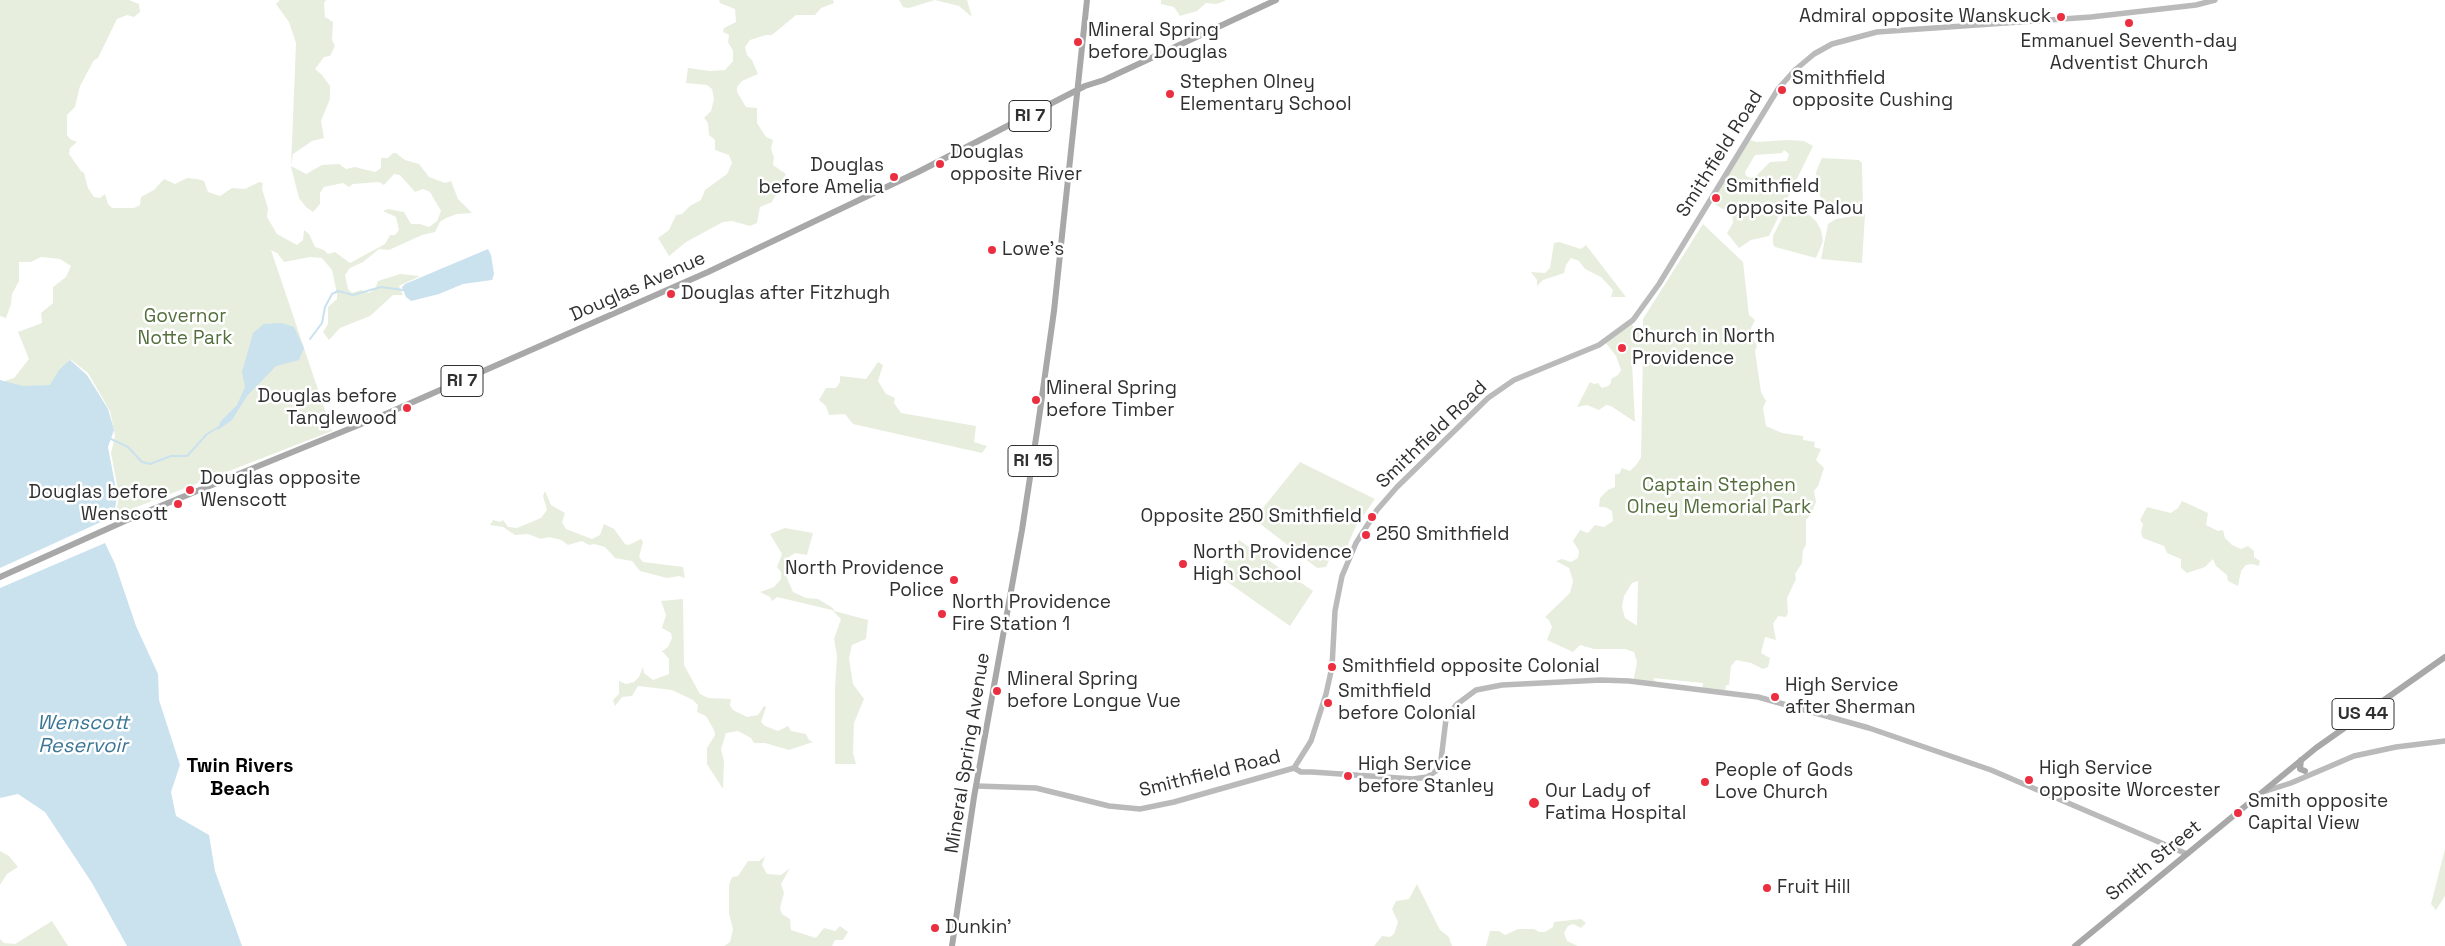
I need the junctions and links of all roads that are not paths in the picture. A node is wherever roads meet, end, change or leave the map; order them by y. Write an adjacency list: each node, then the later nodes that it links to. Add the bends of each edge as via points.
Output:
1 (1087, 0): 4 (main road, Mineral Spring Avenue / RI 15)
2 (1276, 0): 4 (main road, Douglas Avenue / RI 7)
3 (2215, 0): 9 (main road, Smithfield Road, via 2109,16 1866,34 1832,44 1808,59 1778,89 1659,284 1632,320 1599,345 1521,377 1496,392 1397,487 1368,524 1342,576 1335,611 1328,686 1311,741)
4 (1076, 91): 5 (main road, Douglas Avenue / RI 7, via 918,172 708,272 381,416 136,516); 11 (main road, Mineral Spring Avenue / RI 15, via 1054,311 1038,425)
5 (0, 577)
6 (2445, 657): 8 (main road, Smith Street / US 44)
7 (2445, 741): 12 (main road, via 2345,759 2291,783)
8 (2301, 760): 10 (main road, via 2300,769); 12 (main road, Smith Street / US 44)
9 (1294, 768): 11 (main road, Smithfield Road, via 1174,802 1140,808 1109,806 1036,788); 13 (main road, via 1307,772 1413,779 1427,777 1436,771 1442,760 1446,719 1456,705 1476,690 1502,685 1630,681 1758,697 1869,728 1991,770)
10 (2305, 771)
11 (977, 786): 14 (main road, Mineral Spring Avenue / RI 15)
12 (2266, 790): 13 (main road, Smith Street / US 44)
13 (2187, 854): 15 (main road, Smith Street / US 44)
14 (952, 946)
15 (2075, 946)

